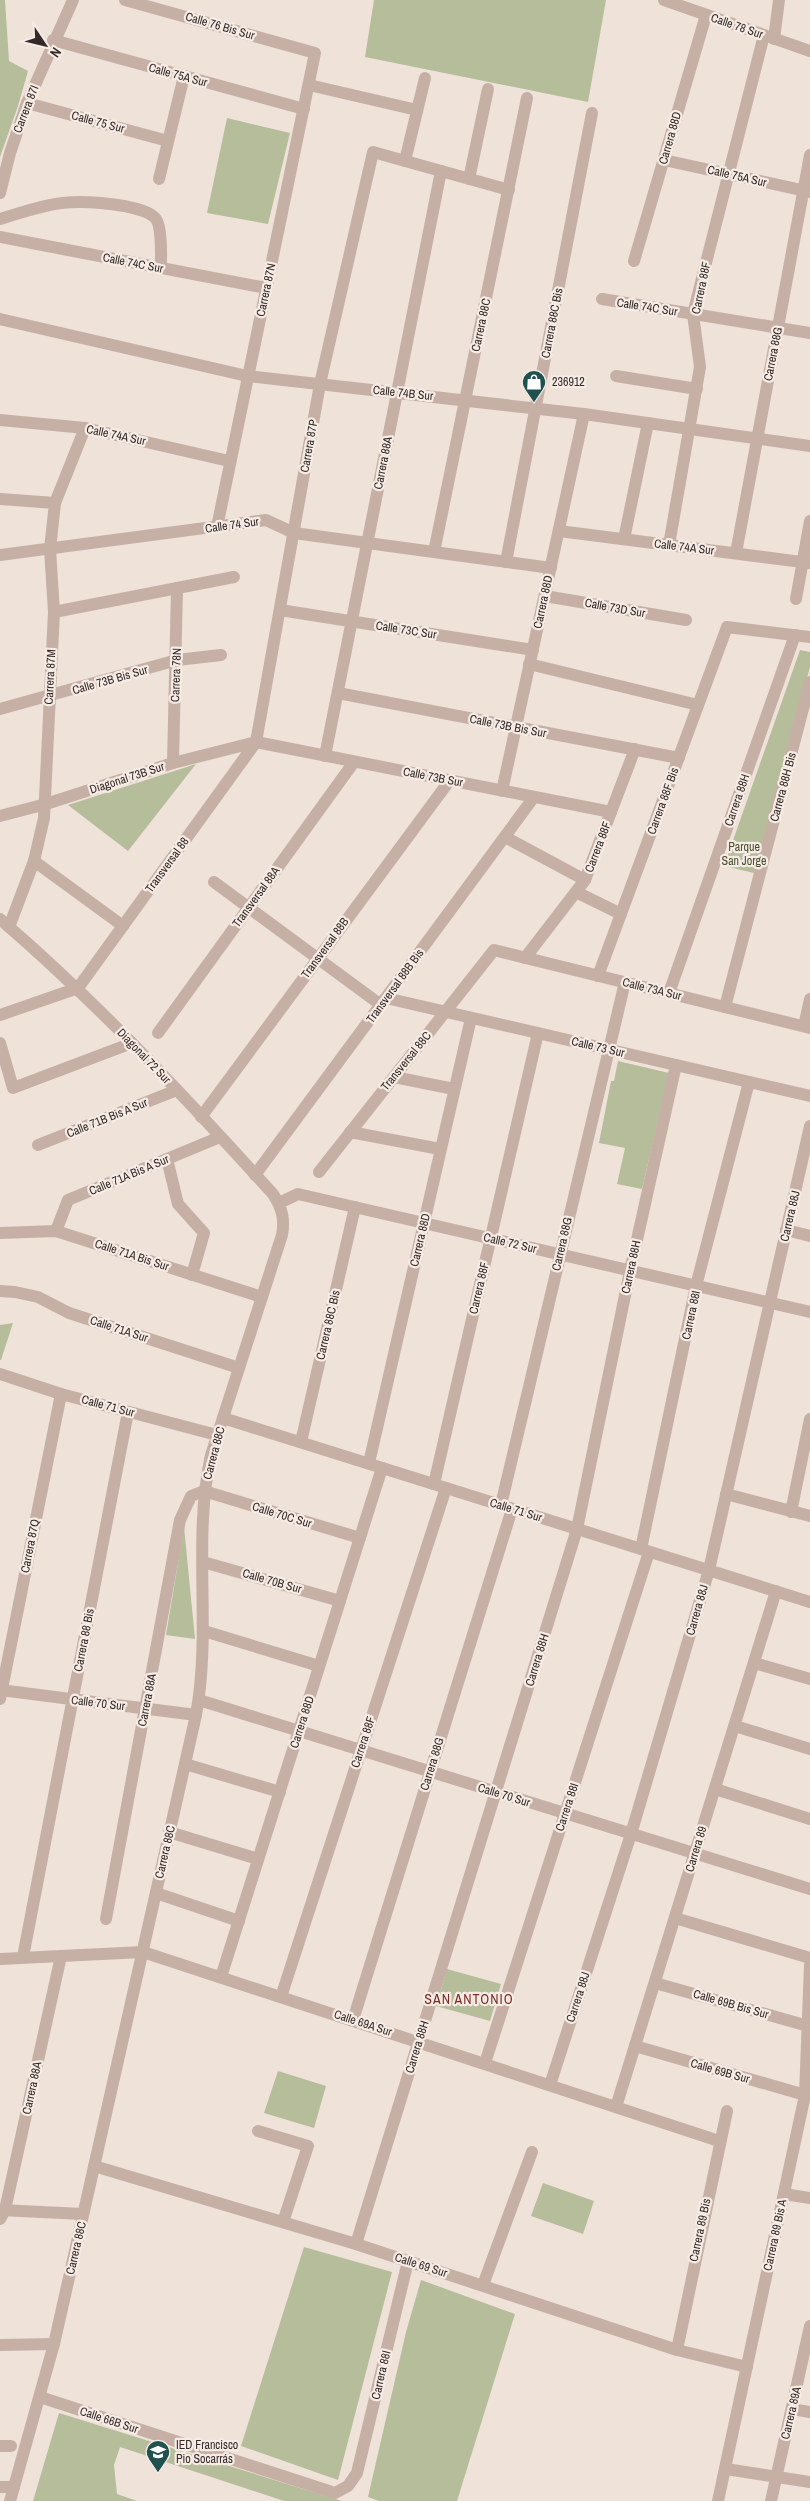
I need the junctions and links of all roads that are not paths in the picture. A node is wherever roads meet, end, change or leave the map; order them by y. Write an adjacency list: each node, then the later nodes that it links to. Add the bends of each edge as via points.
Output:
1 (73, 0): 7 (street, Carrera 87I)
2 (125, 0): 9 (street, Calle 76 Bis Sur)
3 (664, 0): 5 (street, Calle 78 Sur)
4 (778, 0): 6 (street, Carrera 88F)
5 (706, 15): 6 (street, Calle 78 Sur); 21 (street, Carrera 88D)
6 (769, 37): 8 (street, Calle 78 Sur); 24 (street, Carrera 88F)
7 (53, 40): 10 (street, Calle 75A Sur); 15 (street, Carrera 87I)
8 (810, 51)
9 (315, 53): 12 (street, Carrera 87N)
10 (184, 76): 16 (street, Calle 75A Sur); 19 (street)
11 (425, 78): 17 (street)
12 (309, 85): 16 (street, Carrera 87N); 17 (street)
13 (488, 89): 26 (street)
14 (528, 98): 27 (street, Carrera 88C)
15 (28, 102): 19 (street, Calle 75 Sur); 29 (street, Carrera 87I)
16 (304, 109): 34 (street, Carrera 87N)
17 (417, 110): 22 (street)
18 (592, 113): 46 (street, Carrera 88C Bis)
19 (168, 141): 25 (street)
20 (810, 155): 28 (street, Carrera 88G)
21 (664, 160): 24 (street, Calle 75A Sur); 32 (street, Carrera 88D)
22 (405, 161): 23 (street); 42 (street, Carrera 87P, via 372,152)
23 (441, 171): 26 (street); 44 (street, Carrera 88A)
24 (728, 174): 28 (street, Calle 75A Sur); 36 (street, Carrera 88F)
25 (160, 179)
26 (469, 179): 27 (street)
27 (508, 190): 45 (street, Carrera 88C)
28 (807, 191): 38 (street, Carrera 88G)
29 (0, 193)
30 (0, 219): 33 (street, via 71,201 130,207 150,214 158,223)
31 (0, 237): 33 (street, Calle 74C Sur)
32 (634, 261)
33 (161, 268): 34 (street, Calle 74C Sur)
34 (266, 288): 40 (street, Carrera 87N)
35 (602, 299): 36 (street, Calle 74C Sur)
36 (693, 314): 38 (street, Calle 74C Sur); 43 (street, Carrera 88F, via 700,367)
37 (0, 319): 40 (street, Calle 74B Sur)
38 (778, 328): 39 (street, Calle 74C Sur); 52 (street, Carrera 88G)
39 (810, 333)
40 (247, 376): 42 (street, Calle 74B Sur); 54 (street, Carrera 87N)
41 (616, 376): 43 (street)
42 (320, 384): 44 (street, Calle 74B Sur); 60 (street, Carrera 87P)
43 (697, 389): 51 (street, Carrera 88F)
44 (397, 393): 45 (street, Calle 74B Sur); 62 (street, Carrera 88A)
45 (465, 400): 46 (street, Calle 74B Sur); 65 (street, Carrera 88C)
46 (535, 408): 47 (street, Calle 74B Sur); 68 (street, Carrera 88C Bis)
47 (584, 414): 49 (street, Calle 74B Sur); 59 (street, Carrera 88D)
48 (0, 420): 50 (street, Calle 74A Sur)
49 (648, 423): 51 (street, Calle 74B Sur); 61 (street)
50 (85, 428): 54 (street, Calle 74A Sur); 56 (street, Carrera 87M)
51 (690, 429): 52 (street, Calle 74B Sur); 63 (street, Carrera 88F)
52 (757, 438): 53 (street, Calle 74B Sur); 66 (street, Carrera 88G)
53 (810, 446)
54 (229, 461): 58 (street, Carrera 87N)
55 (0, 499): 56 (street)
56 (55, 503): 64 (street, Carrera 87M)
57 (810, 521): 69 (street)
58 (217, 526): 60 (street, Calle 74 Sur, via 266,520); 64 (street, Calle 74 Sur)
59 (559, 531): 61 (street, Calle 74A Sur); 70 (street, Carrera 88D)
60 (294, 533): 62 (street, Calle 74 Sur); 75 (street, Carrera 87P)
61 (624, 539): 63 (street, Calle 74A Sur)
62 (368, 543): 65 (street, Calle 74 Sur); 78 (street, Carrera 88A)
63 (670, 545): 66 (street, Calle 74A Sur)
64 (50, 549): 67 (street, Calle 74 Sur); 76 (street, Carrera 87M)
65 (434, 552): 68 (street, Calle 74 Sur)
66 (736, 554): 69 (street, Calle 74A Sur)
67 (0, 555)
68 (506, 562): 70 (street, Calle 74 Sur)
69 (806, 562): 74 (street)
70 (551, 568): 73 (street, Carrera 88D)
71 (234, 577): 72 (street)
72 (177, 588): 76 (street); 83 (street, Carrera 78N)
73 (544, 596): 77 (street, Calle 73D Sur); 81 (street, Carrera 88D)
74 (796, 599)
75 (280, 610): 78 (street, Calle 73C Sur); 91 (street, Carrera 87P)
76 (54, 612): 87 (street, Carrera 87M)
77 (686, 620)
78 (352, 622): 81 (street, Calle 73C Sur); 86 (street, Carrera 88A)
79 (794, 635): 80 (street); 88 (street, Carrera 88F Bis, via 727,627); 118 (street, Carrera 88H)
80 (810, 637)
81 (533, 650): 84 (street, Carrera 88D)
82 (221, 654): 83 (street, Calle 73B Bis Sur)
83 (177, 660): 87 (street, Calle 73B Bis Sur); 96 (street, Carrera 78N)
84 (529, 664): 88 (street); 90 (street, Carrera 88D)
85 (810, 682): 121 (street, Carrera 88H Bis)
86 (338, 694): 90 (street, Calle 73B Bis Sur); 93 (street, Carrera 88A)
87 (48, 698): 89 (street, Calle 73B Bis Sur); 100 (street, Carrera 87M)
88 (698, 705): 94 (street, Carrera 88F Bis)
89 (0, 709)
90 (516, 727): 92 (street, Calle 73B Bis Sur); 98 (street, Carrera 88D)
91 (256, 742): 93 (street, Calle 73B Sur); 96 (street, Diagonal 73B Sur); 111 (street, Transversal 88)
92 (635, 749): 94 (street, Calle 73B Bis Sur); 101 (street, Carrera 88F)
93 (325, 756): 95 (street, Calle 73B Sur)
94 (679, 758): 109 (street, Carrera 88F Bis)
95 (354, 762): 97 (street, Calle 73B Sur); 108 (street, Transversal 88A)
96 (173, 763): 100 (street, Diagonal 73B Sur)
97 (450, 780): 98 (street, Calle 73B Sur); 114 (street, Transversal 88B)
98 (502, 791): 99 (street, Calle 73B Sur)
99 (534, 797): 101 (street, Calle 73B Sur); 103 (street, Transversal 88B Bis)
100 (46, 804): 102 (street, Diagonal 73B Sur); 104 (street, Carrera 87M)
101 (611, 812): 105 (street, Carrera 88F)
102 (0, 816)
103 (505, 837): 105 (street); 120 (street, Transversal 88B Bis)
104 (34, 861): 110 (street, Carrera 87M); 111 (street)
105 (585, 880): 107 (street, Carrera 88F)
106 (214, 882): 108 (street, Calle 73 Sur)
107 (576, 892): 109 (street); 113 (street, Carrera 88F)
108 (249, 908): 114 (street, Calle 73 Sur); 126 (street, Transversal 88A)
109 (621, 914): 115 (street, Carrera 88F Bis)
110 (4, 923): 117 (street, Diagonal 72 Sur)
111 (123, 926): 117 (street, Transversal 88)
112 (494, 950): 113 (street, Calle 73A Sur); 122 (street, Transversal 88C)
113 (525, 958): 115 (street, Calle 73A Sur)
114 (318, 959): 120 (street, Calle 73 Sur); 137 (street, Transversal 88B)
115 (598, 976): 116 (street, Calle 73A Sur)
116 (625, 982): 118 (street, Calle 73A Sur); 130 (street, Carrera 88G)
117 (78, 988): 123 (street); 128 (street, Diagonal 72 Sur)
118 (668, 993): 121 (street, Calle 73A Sur)
119 (810, 999): 125 (street)
120 (383, 1001): 122 (street, Calle 73 Sur); 146 (street, Transversal 88B Bis)
121 (725, 1007): 125 (street, Calle 73A Sur)
122 (446, 1012): 124 (street, Calle 73 Sur); 132 (street, Transversal 88C)
123 (0, 1015)
124 (471, 1018): 127 (street, Calle 73 Sur); 134 (street, Carrera 88D)
125 (807, 1027)
126 (158, 1033)
127 (538, 1033): 130 (street, Calle 73 Sur); 154 (street, Carrera 88F)
128 (132, 1043): 129 (street, via 13,1088); 135 (street, Diagonal 72 Sur)
129 (0, 1044)
130 (609, 1050): 131 (street, Calle 73 Sur); 155 (street, Carrera 88G)
131 (676, 1065): 133 (street, Calle 73 Sur); 156 (street, Carrera 88H)
132 (394, 1077): 134 (street); 139 (street, Transversal 88C)
133 (749, 1082): 136 (street, Calle 73 Sur); 158 (street, Carrera 88I)
134 (454, 1089): 142 (street, Carrera 88D)
135 (177, 1090): 137 (street, Diagonal 72 Sur); 141 (street, Calle 71B Bis A Sur)
136 (810, 1096)
137 (201, 1117): 140 (street, Diagonal 72 Sur)
138 (810, 1126): 144 (street, Carrera 88J)
139 (350, 1132): 142 (street); 145 (street, Transversal 88C)
140 (220, 1137): 143 (street, Calle 71A Bis A Sur); 146 (street, Diagonal 72 Sur)
141 (38, 1145)
142 (440, 1149): 149 (street, Carrera 88D)
143 (167, 1159): 151 (street, Calle 71A Bis A Sur, via 68,1200); 157 (street, via 178,1204 204,1233)
144 (806, 1165): 150 (street, Carrera 88J)
145 (319, 1172)
146 (255, 1175): 147 (street, Diagonal 72 Sur)
147 (279, 1203): 148 (street, Calle 72 Sur, via 298,1194); 160 (street, Carrera 88C, via 283,1214 282,1235)
148 (355, 1207): 149 (street, Calle 72 Sur); 170 (street, Carrera 88C Bis)
149 (424, 1223): 154 (street, Calle 72 Sur); 171 (street, Carrera 88D)
150 (786, 1230): 153 (street); 161 (street, Carrera 88J)
151 (56, 1231): 152 (street, Calle 71A Bis Sur); 157 (street, Calle 71A Bis Sur)
152 (0, 1233)
153 (810, 1236)
154 (490, 1238): 155 (street, Calle 72 Sur); 173 (street, Carrera 88F)
155 (560, 1254): 156 (street, Calle 72 Sur); 176 (street, Carrera 88G)
156 (630, 1271): 158 (street, Calle 72 Sur); 179 (street, Carrera 88H)
157 (192, 1275): 160 (street, Calle 71A Bis Sur)
158 (696, 1286): 161 (street, Calle 72 Sur); 181 (street, Carrera 88I)
159 (0, 1291): 163 (street, Calle 71A Sur, via 38,1297 69,1313)
160 (262, 1298): 163 (street, Carrera 88C)
161 (770, 1303): 162 (street, Calle 72 Sur); 175 (street, Carrera 88J)
162 (810, 1312)
163 (239, 1368): 167 (street, Carrera 88C)
164 (0, 1374): 165 (street, Calle 71 Sur)
165 (61, 1394): 166 (street, Calle 71 Sur); 191 (street, Carrera 87Q)
166 (128, 1412): 169 (street, Calle 71 Sur); 192 (street, Carrera 88 Bis)
167 (223, 1418): 169 (street, Carrera 88C); 170 (street, Calle 71 Sur)
168 (810, 1419): 177 (street)
169 (217, 1435): 174 (street, Carrera 88C)
170 (301, 1442): 171 (street, Calle 71 Sur)
171 (369, 1463): 172 (street, Calle 71 Sur)
172 (382, 1468): 173 (street, Calle 71 Sur); 180 (street, Carrera 88D)
173 (440, 1486): 176 (street, Calle 71 Sur); 198 (street, Carrera 88F)
174 (204, 1491): 180 (street, Calle 70C Sur); 182 (street, Carrera 88C); 194 (street, Carrera 88A, via 191,1496 180,1520)
175 (726, 1494): 177 (street); 183 (street, Carrera 88J)
176 (507, 1507): 179 (street, Calle 71 Sur); 201 (street, Carrera 88G)
177 (791, 1512): 178 (street)
178 (810, 1516)
179 (577, 1529): 181 (street, Calle 71 Sur); 204 (street, Carrera 88H)
180 (360, 1538): 185 (street, Carrera 88D)
181 (645, 1550): 183 (street, Calle 71 Sur); 205 (street, Carrera 88I)
182 (203, 1562): 185 (street, Calle 70B Sur); 187 (street, Carrera 88C)
183 (709, 1570): 184 (street, Calle 71 Sur); 208 (street, Carrera 88J)
184 (776, 1592): 186 (street, Calle 71 Sur); 188 (street, Carrera 89)
185 (340, 1601): 189 (street, Carrera 88D)
186 (810, 1602)
187 (204, 1631): 189 (street); 193 (street, Carrera 88C)
188 (754, 1663): 190 (street); 196 (street, Carrera 89)
189 (319, 1666): 197 (street, Carrera 88D)
190 (810, 1679)
191 (1, 1693): 192 (street, Calle 70 Sur)
192 (73, 1700): 194 (street, Calle 70 Sur); 218 (street, Carrera 88 Bis)
193 (199, 1700): 195 (street, Carrera 88C); 197 (street, Calle 70 Sur)
194 (145, 1709): 195 (street, Calle 70 Sur); 214 (street, Carrera 88A)
195 (196, 1716): 200 (street, Carrera 88C)
196 (734, 1726): 199 (street); 202 (street, Carrera 89)
197 (299, 1731): 198 (street, Calle 70 Sur); 203 (street, Carrera 88D)
198 (361, 1750): 201 (street, Calle 70 Sur); 225 (street, Carrera 88F)
199 (810, 1750)
200 (185, 1764): 203 (street); 207 (street, Carrera 88C)
201 (430, 1772): 204 (street, Calle 70 Sur); 226 (street, Carrera 88G)
202 (715, 1789): 206 (street); 209 (street, Carrera 89)
203 (280, 1792): 210 (street, Carrera 88D)
204 (497, 1793): 205 (street, Calle 70 Sur); 228 (street, Carrera 88H)
205 (565, 1814): 208 (street, Calle 70 Sur); 231 (street, Carrera 88I)
206 (810, 1819)
207 (170, 1832): 210 (street); 212 (street, Carrera 88C)
208 (631, 1834): 209 (street, Calle 70 Sur); 232 (street, Carrera 88J)
209 (695, 1854): 211 (street, Calle 70 Sur); 213 (street, Carrera 89)
210 (258, 1859): 215 (street, Carrera 88D)
211 (810, 1889)
212 (156, 1893): 215 (street); 216 (street, Carrera 88C)
213 (675, 1918): 219 (street); 223 (street, Carrera 89)
214 (106, 1919)
215 (239, 1921): 222 (street, Carrera 88D)
216 (143, 1952): 217 (street, Calle 69A Sur); 222 (street, Calle 69A Sur); 239 (street, Carrera 88C)
217 (61, 1956): 218 (street, Calle 69A Sur); 242 (street, Carrera 88A)
218 (23, 1957): 220 (street, Calle 69A Sur)
219 (810, 1958)
220 (0, 1959)
221 (810, 1966): 224 (street, Carrera 89 Bis A)
222 (221, 1977): 225 (street, Calle 69A Sur)
223 (655, 1983): 227 (street, Calle 69B Bis Sur); 229 (street, Carrera 89)
224 (810, 1990): 227 (street, Carrera 89 Bis A)
225 (281, 1996): 226 (street, Calle 69A Sur)
226 (353, 2020): 228 (street, Calle 69A Sur)
227 (808, 2026): 230 (street, Carrera 89 Bis A)
228 (419, 2041): 231 (street, Calle 69A Sur); 245 (street, Carrera 88H)
229 (635, 2046): 233 (street, Calle 69B Sur); 234 (street, Carrera 89)
230 (808, 2060): 233 (street, Carrera 89 Bis A)
231 (485, 2063): 232 (street, Calle 69A Sur)
232 (550, 2085): 234 (street, Calle 69A Sur)
233 (805, 2095): 240 (street, Carrera 89 Bis A)
234 (616, 2107): 237 (street, Calle 69A Sur)
235 (727, 2111): 237 (street, Carrera 89 Bis)
236 (258, 2131): 244 (street, via 308,2146)
237 (719, 2141): 252 (street, Carrera 89 Bis)
238 (532, 2152): 247 (street)
239 (94, 2166): 243 (street, Carrera 88C); 244 (street, Calle 69 Sur)
240 (784, 2194): 241 (street); 253 (street, Carrera 89 Bis A)
241 (810, 2198)
242 (2, 2213): 243 (street)
243 (83, 2214): 250 (street, Carrera 88C)
244 (283, 2222): 245 (street, Calle 69 Sur)
245 (356, 2244): 246 (street, Calle 69 Sur)
246 (408, 2261): 247 (street, Calle 69 Sur); 260 (street, Carrera 88I, via 365,2446 357,2473)
247 (483, 2285): 252 (street, Calle 69 Sur)
248 (810, 2326): 249 (street, Carrera 89A)
249 (808, 2341): 255 (street, Carrera 89A)
250 (54, 2344): 251 (street); 254 (street, Carrera 88C)
251 (0, 2345)
252 (677, 2350): 253 (street, Calle 69 Sur)
253 (747, 2367): 257 (street, Carrera 89 Bis A)
254 (40, 2397): 260 (street, Calle 66B Sur, via 322,2490 335,2493); 262 (street, Carrera 88C)
255 (792, 2409): 256 (street); 258 (street, Carrera 89A)
256 (810, 2412)
257 (726, 2469): 258 (street); 264 (street, Carrera 89 Bis A)
258 (777, 2477): 259 (street); 265 (street, Carrera 89A)
259 (810, 2482)
260 (348, 2486)
261 (0, 2487): 262 (street)
262 (14, 2487): 263 (street, Carrera 88C)
263 (10, 2501)
264 (718, 2501)
265 (771, 2501)

